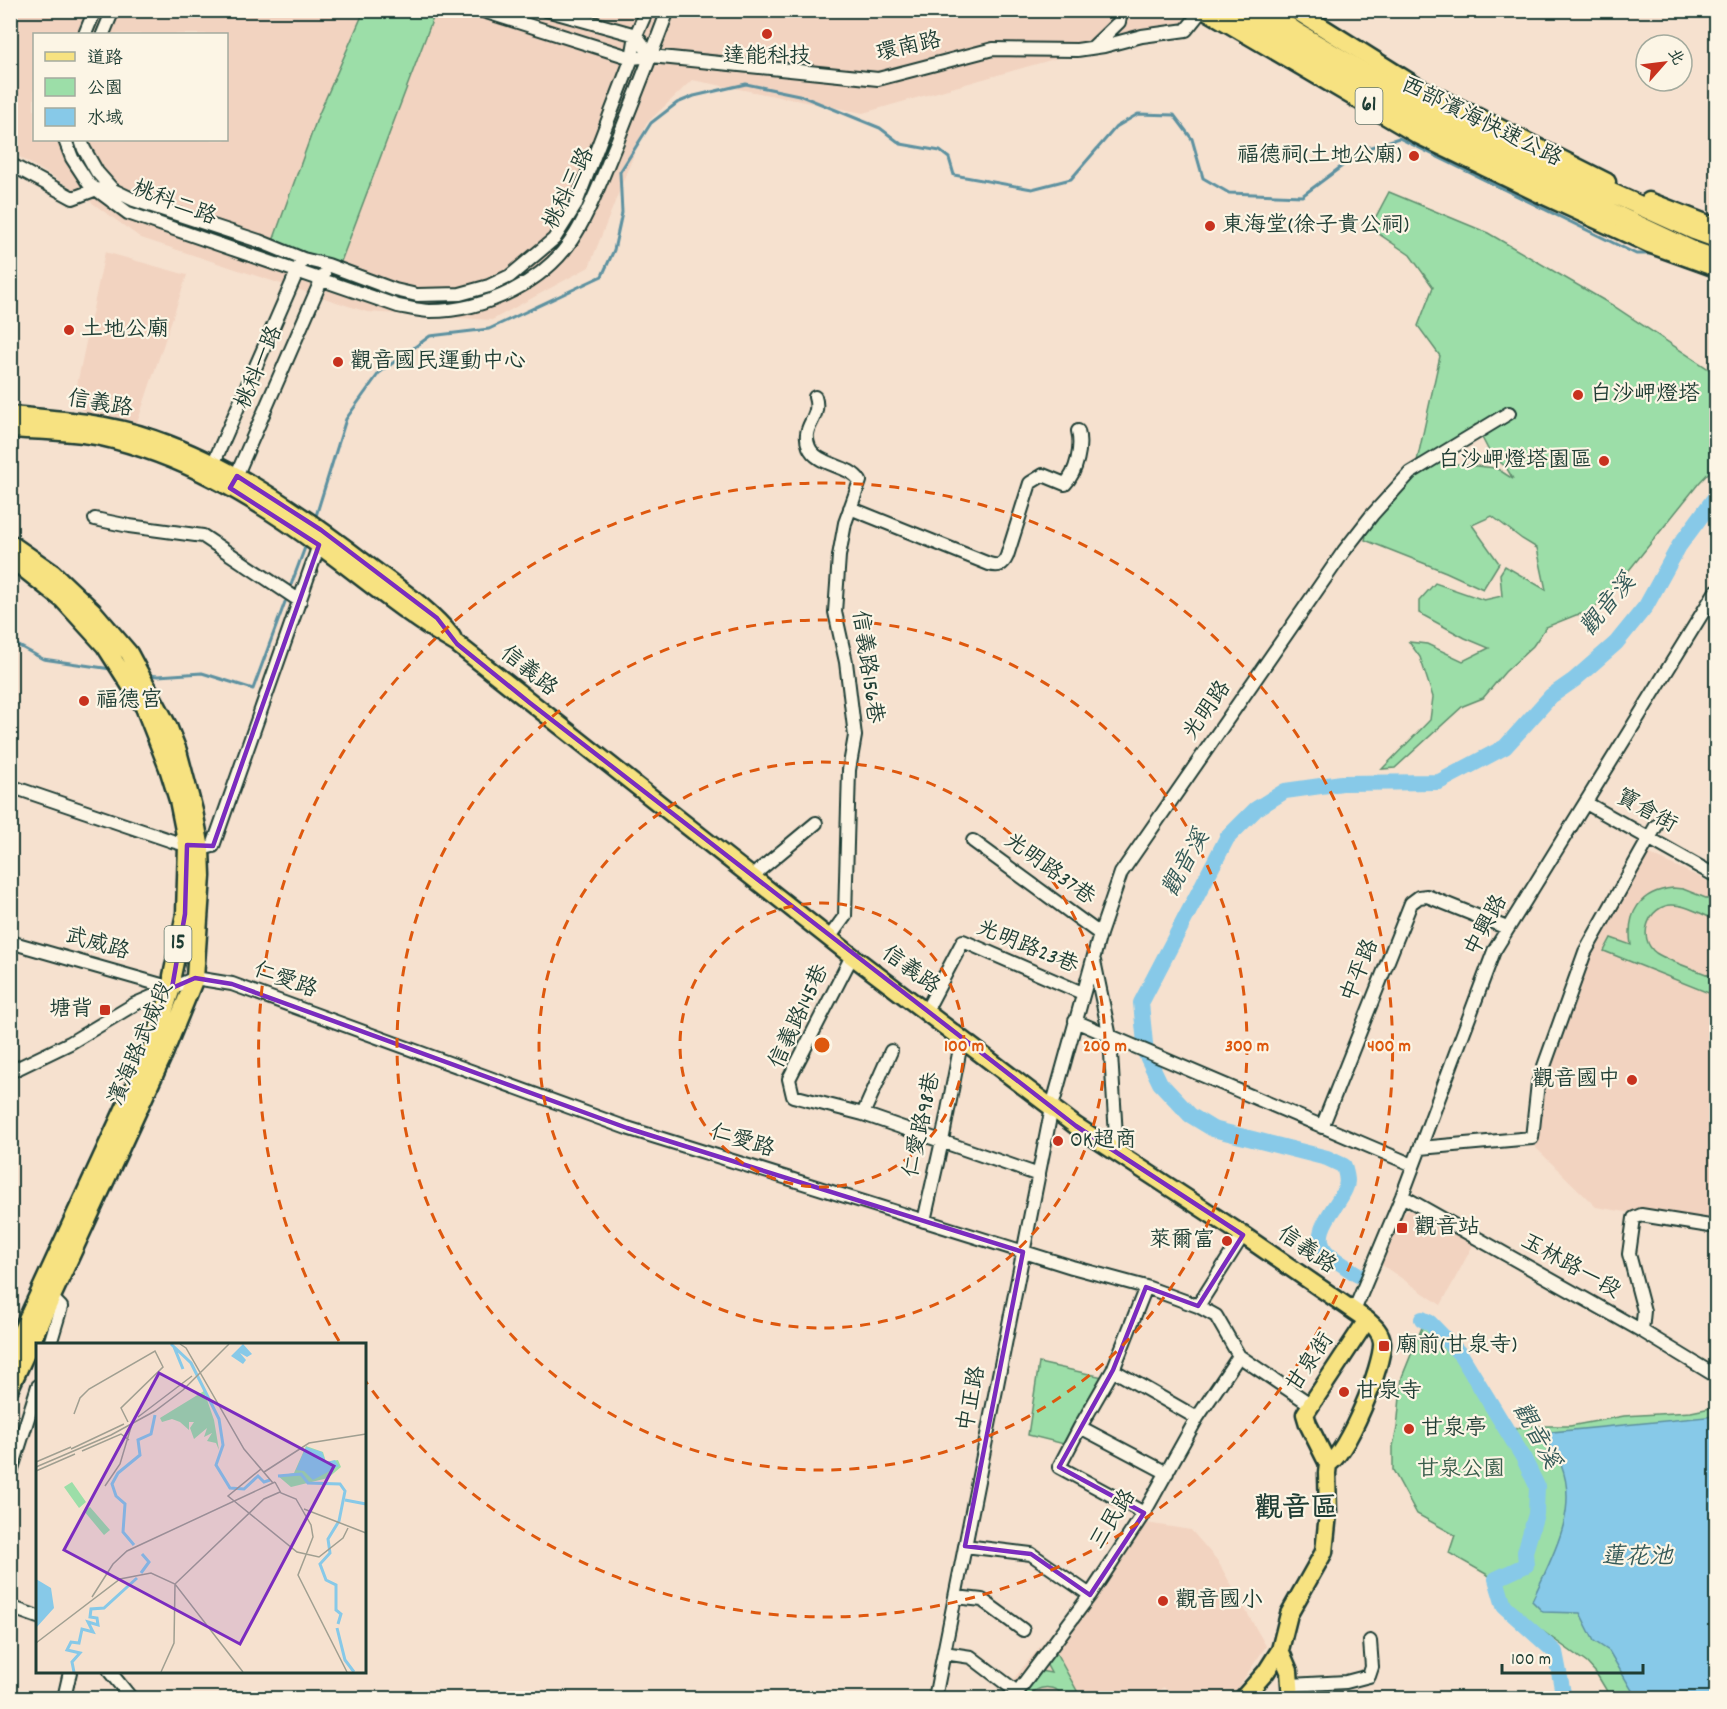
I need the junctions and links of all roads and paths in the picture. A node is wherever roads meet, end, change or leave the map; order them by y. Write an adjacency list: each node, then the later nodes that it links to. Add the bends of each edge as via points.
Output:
1 (95, 10): 13 (street)
2 (113, 10): 14 (street)
3 (480, 10): 12 (street, 環南路)
4 (546, 10): 15 (street)
5 (647, 10): 15 (street, 桃科三路)
6 (668, 10): 17 (street, 桃科三路)
7 (1121, 10): 16 (street, via 1119,22)
8 (1204, 10): 16 (street, 環南路, via 1186,30); 22 (main road, 61, via 1418,135)
9 (1234, 10): 22 (highway, 西部濱海快速公路 / 61, via 1288,47 1422,124)
10 (1264, 10): 22 (highway, 西部濱海快速公路 / 61, via 1427,110)
11 (1295, 10): 22 (main road, 61)
12 (523, 16): 18 (street, 環南路)
13 (85, 33)
14 (103, 33)
15 (636, 35): 17 (street); 18 (street, 桃科三路)
16 (1092, 48): 17 (street, 環南路, via 993,49 878,79)
17 (651, 56): 18 (street, 環南路); 30 (street, 桃科三路, via 594,198 575,235 528,282 488,302 429,311 398,306)
18 (632, 58): 28 (street, 桃科三路, via 576,206 554,239 510,276 460,294 417,295)
19 (65, 141): 23 (street, 桃科二路, via 72,158)
20 (81, 141): 27 (street, 桃科二路, via 97,172 113,190 259,241)
21 (10, 164): 23 (street, via 73,198)
22 (1543, 173): 24 (main road, 61, via 1636,196); 25 (highway, 西部濱海快速公路 / 61); 26 (highway, 西部濱海快速公路 / 61, via 1693,251); 29 (main road, 61, via 1649,244)
23 (96, 189): 27 (street, 桃科二路, via 128,213)
24 (1716, 227)
25 (1716, 238)
26 (1716, 259)
27 (300, 265): 28 (street, 桃科三路); 30 (street, 桃科三路); 36 (street, 桃科一路)
28 (328, 265): 30 (street, 桃科一路)
29 (1716, 268)
30 (321, 280): 37 (street, 桃科一路)
31 (815, 397): 38 (street, 信義路156巷, via 817,414 807,429 810,448 816,456 858,477 860,483)
32 (1509, 413): 55 (street, 光明路, via 1410,473 1372,515 1121,873)
33 (10, 415): 36 (main road, 信義路, via 127,431 154,439)
34 (10, 429): 36 (main road, 信義路, via 100,437)
35 (1078, 431): 38 (street, via 1080,442 1070,479 1065,484 1043,475 1030,483 1006,556 999,566)
36 (210, 470): 37 (main road, 信義路)
37 (233, 482): 40 (main road, 信義路, via 278,499)
38 (850, 508): 56 (street, 信義路156巷, via 840,556 835,612 855,736 849,770 844,916)
39 (95, 519): 44 (street, via 203,536)
40 (318, 539): 44 (street); 53 (main road, 信義路, via 427,627 458,644)
41 (10, 543): 51 (main road, 濱海路武威段 / 15, via 52,573 93,610 129,653 178,751 187,779)
42 (10, 558): 51 (main road, 濱海路武威段 / 15, via 63,600 105,646 144,707)
43 (1716, 591): 46 (street, 中興路)
44 (300, 601): 51 (street, via 213,846)
45 (10, 786): 51 (street)
46 (1586, 803): 49 (street, 寶倉街); 54 (street, 中興路)
47 (816, 822): 53 (street)
48 (1656, 826): 49 (street)
49 (1649, 838): 52 (street, 寶倉街); 73 (street, via 1586,952 1538,1083 1532,1138)
50 (973, 841): 55 (street, 光明路37巷)
51 (194, 847): 60 (main road, 濱海路武威段 / 15, via 200,917); 61 (main road, 濱海路武威段 / 15)
52 (1716, 876)
53 (752, 877): 56 (main road, 信義路)
54 (1507, 928): 71 (street, 中平路, via 1427,896 1411,903); 73 (street, 中興路, via 1494,951)
55 (1100, 934): 59 (street, 光明路)
56 (829, 938): 58 (main road, 信義路)
57 (10, 942): 61 (street, 武威路)
58 (852, 956): 63 (main road, 信義路); 70 (street, 信義路145巷, via 789,1079 793,1096)
59 (1094, 960): 64 (street, 光明路); 65 (street)
60 (195, 978): 61 (street); 78 (street, 仁愛路, via 232,984 627,1128); 83 (main road, 濱海路武威段 / 15)
61 (172, 988): 68 (street); 88 (main road, 濱海路武威段 / 15, via 152,1048)
62 (1080, 992): 63 (street, 光明路23巷, via 963,941)
63 (927, 1011): 66 (main road, 信義路)
64 (1075, 1021): 65 (street); 69 (street, 光明路)
65 (1110, 1037): 71 (street); 74 (street)
66 (962, 1038): 69 (main road, 信義路); 72 (street, 仁愛路98巷)
67 (891, 1051): 70 (street)
68 (10, 1072)
69 (1052, 1107): 74 (main road, 信義路); 76 (street, 中正路)
70 (863, 1114): 72 (street)
71 (1322, 1127): 75 (street)
72 (942, 1141): 76 (street); 78 (street, 仁愛路98巷)
73 (1420, 1148): 75 (street, 中興路)
74 (1117, 1153): 80 (main road, 信義路)
75 (1413, 1165): 77 (street, 中興路)
76 (1039, 1175): 81 (street, 中正路)
77 (1402, 1196): 85 (street, 中興路); 86 (street, 玉林路一段)
78 (924, 1221): 81 (street, 仁愛路)
79 (1716, 1227): 86 (street, via 1641,1215 1634,1218 1629,1254 1644,1311)
80 (1243, 1234): 84 (street); 85 (main road, 信義路)
81 (1023, 1252): 82 (street, 仁愛路); 101 (street, 中正路)
82 (1146, 1287): 84 (street, 仁愛路); 90 (street)
83 (52, 1298): 87 (street, via 61,1307); 92 (main road, 濱海路武威段 / 15)
84 (1198, 1306): 89 (street, 仁愛路, via 1216,1316)
85 (1360, 1315): 94 (main road, 甘泉街); 97 (main road, via 1377,1329 1382,1351 1355,1425 1335,1460)
86 (1642, 1331): 91 (street, 玉林路一段)
87 (50, 1343)
88 (10, 1356)
89 (1239, 1356): 94 (street, 仁愛路); 95 (street, 三民路)
90 (1113, 1370): 95 (street); 96 (street)
91 (1716, 1376)
92 (10, 1388)
93 (36, 1392): 99 (street)
94 (1310, 1404): 97 (main road, 甘泉街, via 1305,1417)
95 (1197, 1418): 98 (street, 三民路)
96 (1080, 1427): 98 (street); 100 (street, via 1059,1467)
97 (1328, 1464): 108 (main road, 甘泉街, via 1329,1514 1324,1552 1289,1614)
98 (1167, 1473): 100 (street, 三民路)
99 (10, 1475)
100 (1144, 1513): 102 (street, 三民路)
101 (965, 1546): 102 (street, via 1031,1554); 103 (street, 中正路)
102 (1090, 1595): 113 (street, 三民路)
103 (956, 1596): 106 (street, via 982,1600); 109 (street, 中正路)
104 (10, 1607): 105 (street)
105 (36, 1616)
106 (1023, 1630)
107 (1370, 1641): 112 (street, via 1369,1676)
108 (1280, 1650): 112 (main road, via 1289,1671); 117 (main road)
109 (944, 1653): 113 (street, via 971,1657); 116 (street, 中正路)
110 (70, 1673): 114 (street)
111 (112, 1673): 115 (street)
112 (1290, 1692)
113 (1015, 1695)
114 (64, 1698)
115 (131, 1698)
116 (935, 1698)
117 (1244, 1698)

